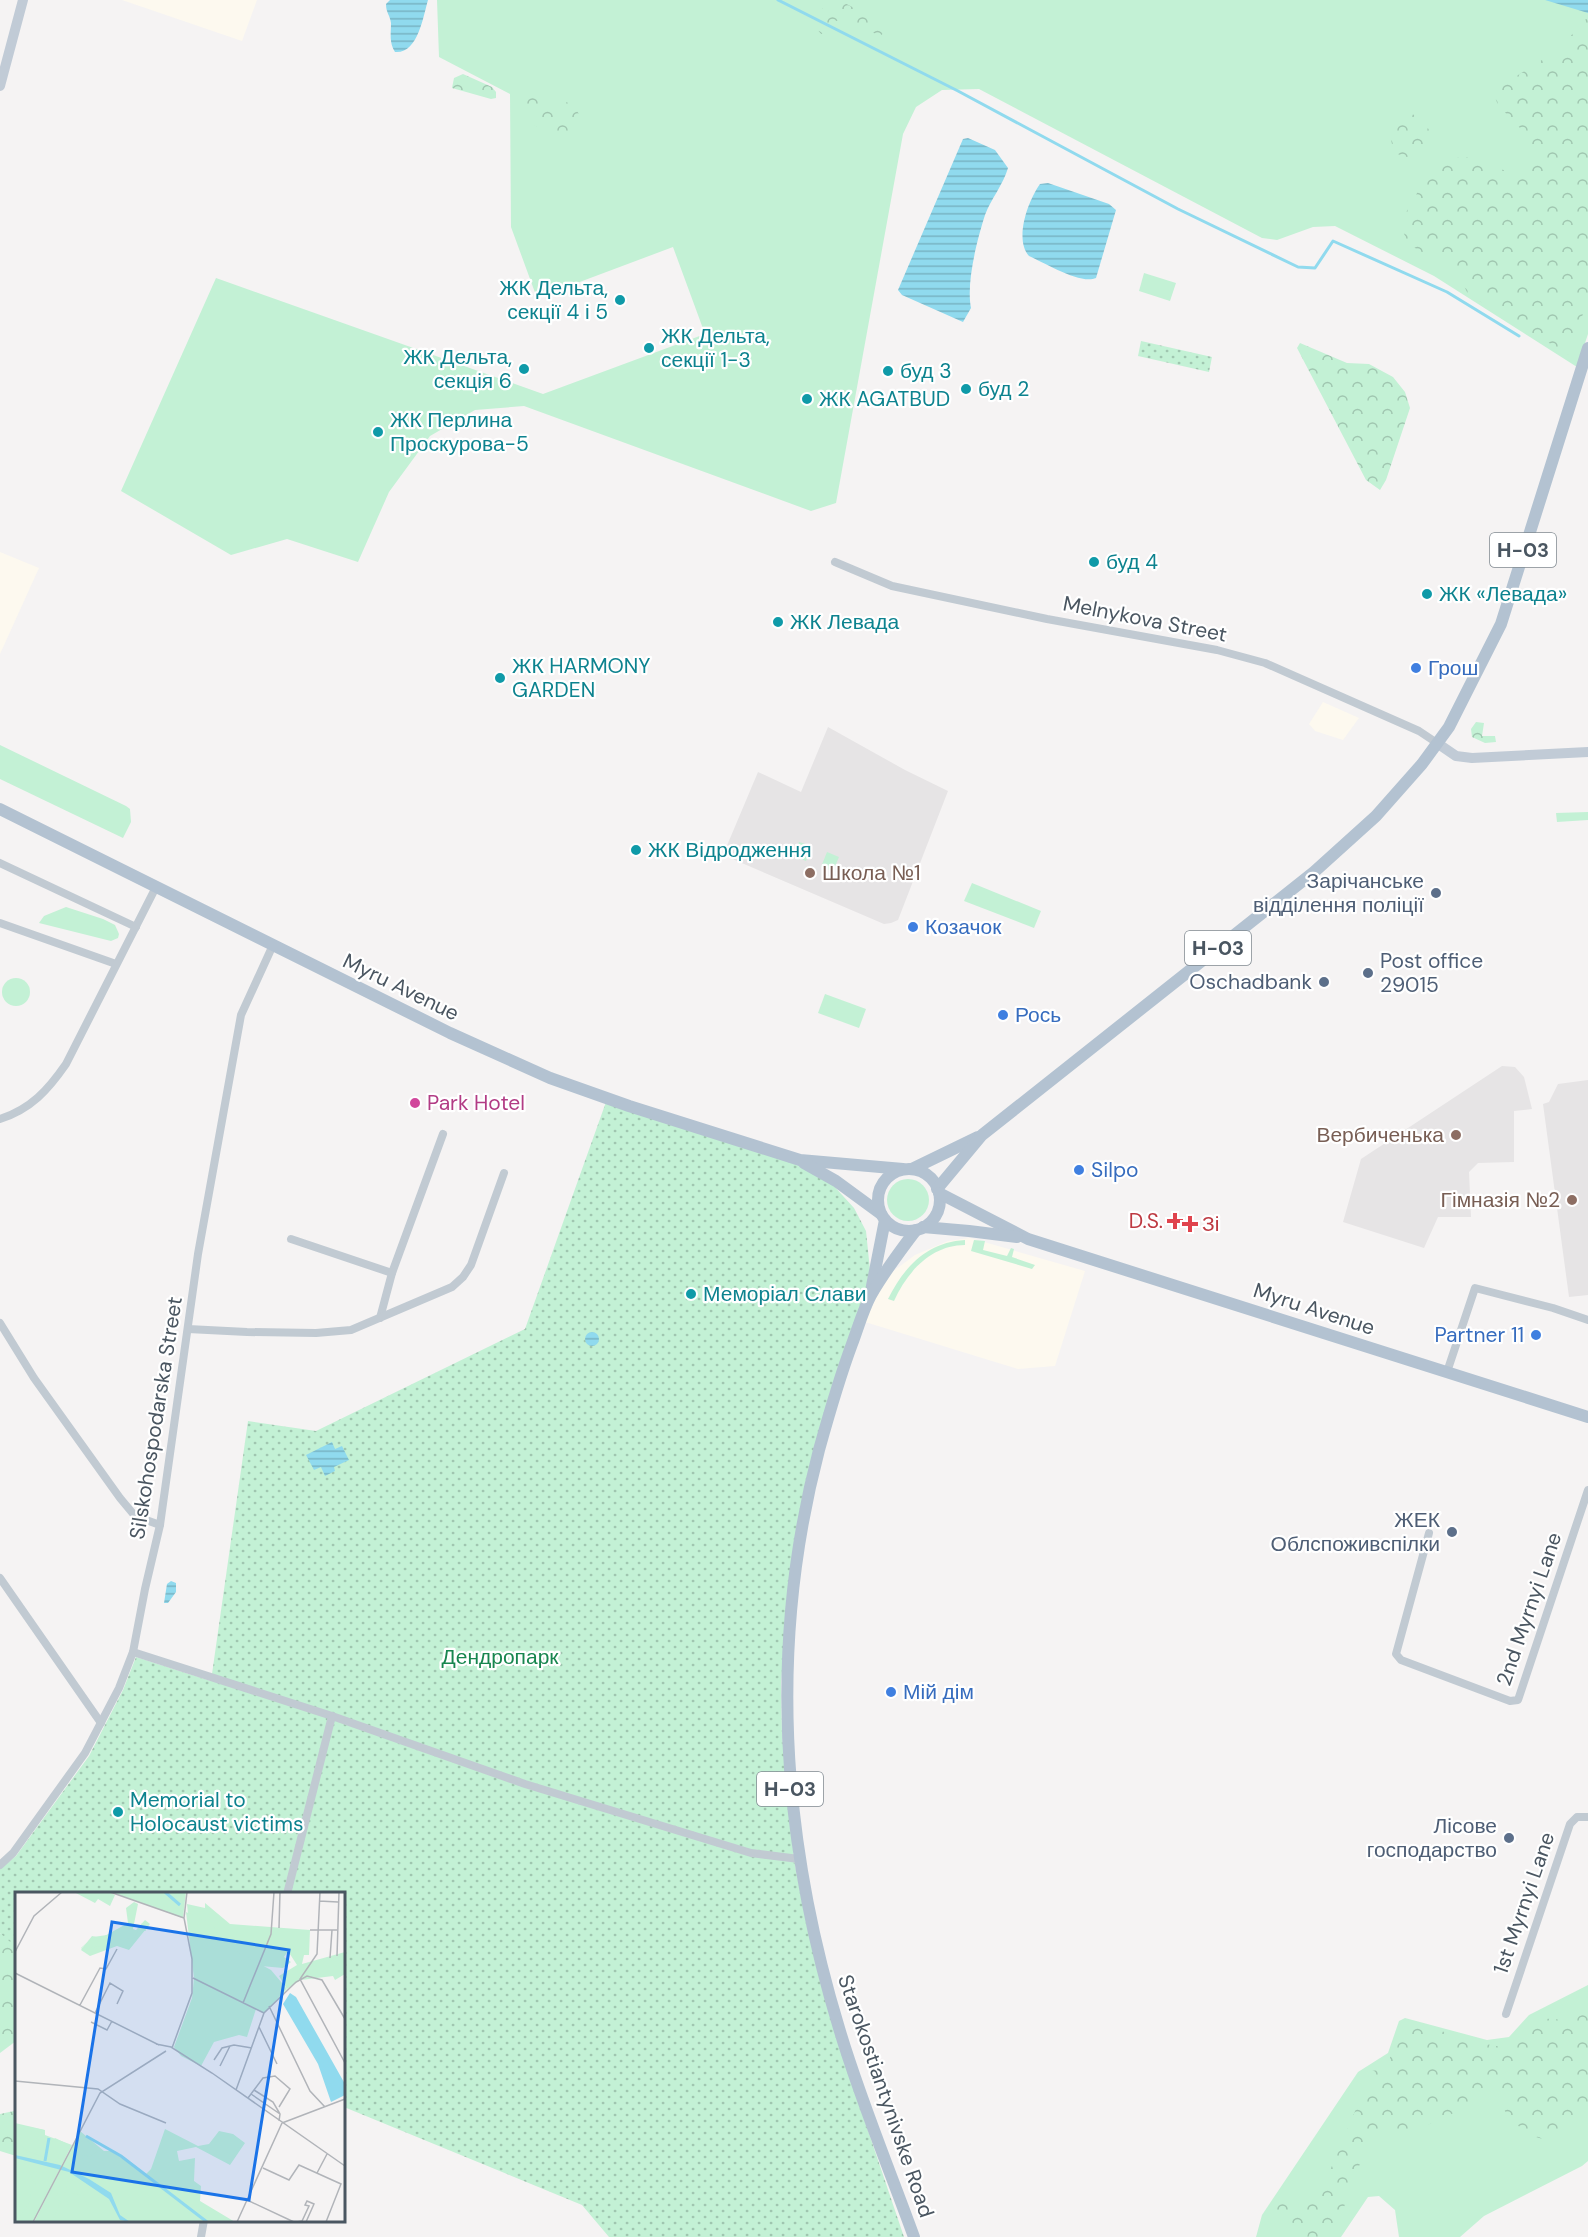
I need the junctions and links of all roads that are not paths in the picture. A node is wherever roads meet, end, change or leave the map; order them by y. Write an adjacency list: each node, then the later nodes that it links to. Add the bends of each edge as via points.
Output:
1 (21, 1): 2 (street)
2 (0, 86)
3 (1588, 348): 5 (main road, Н-03, via 1501,624)
4 (835, 562): 5 (street, Melnykova Street, via 892,586 1265,663 1419,731)
5 (1437, 743): 6 (street, via 1456,756 1472,758); 16 (main road, Н-03, via 1376,816 1314,872)
6 (1588, 752)
7 (0, 809): 9 (main road, Myru Avenue)
8 (0, 863): 11 (street)
9 (156, 887): 11 (street); 12 (main road, Myru Avenue)
10 (0, 923): 13 (street)
11 (136, 927): 13 (street)
12 (273, 945): 17 (main road, Myru Avenue, via 550,1078); 30 (street, Silskohospodarska Street, via 241,1015)
13 (116, 964): 14 (street, via 66,1064 49,1088 20,1110)
14 (0, 1119)
15 (444, 1134): 25 (street)
16 (982, 1135): 18 (main road, Н-03); 20 (main road, Н-03)
17 (800, 1160): 18 (main road, Myru Avenue); 21 (main road, Myru Avenue, via 836,1181)
18 (908, 1169): 20 (main road, via 930,1177); 21 (main road, Н-03, via 890,1175 880,1186 877,1200)
19 (504, 1173): 27 (street, via 464,1277 452,1287)
20 (938, 1191): 22 (main road, Н-03, via 937,1213); 24 (main road, Myru Avenue)
21 (883, 1217): 22 (main road, via 902,1230); 26 (main road, Н-03)
22 (919, 1229): 24 (main road, Myru Avenue); 26 (main road, Н-03)
23 (291, 1239): 25 (street)
24 (1028, 1239): 31 (main road, Myru Avenue)
25 (392, 1273): 27 (street)
26 (870, 1298): 41 (main road, Starokostiantynivske Road / Н-03, via 834,1394 813,1472 792,1599 786,1734)
27 (380, 1318): 30 (street, via 351,1330 316,1333)
28 (1588, 1320): 31 (street, via 1475,1288)
29 (0, 1323): 34 (street, via 34,1378 120,1498 135,1516)
30 (188, 1329): 34 (street, Silskohospodarska Street)
31 (1447, 1372): 32 (main road, Myru Avenue)
32 (1588, 1417)
33 (1588, 1490): 35 (street, 2nd Myrnyi Lane, via 1518,1700 1510,1701 1477,1689 1401,1660 1396,1654)
34 (160, 1525): 37 (street, Silskohospodarska Street)
35 (1429, 1533)
36 (0, 1578): 39 (street)
37 (133, 1652): 38 (street); 39 (street, Silskohospodarska Street)
38 (332, 1716): 41 (street, via 537,1788 751,1853); 43 (street)
39 (101, 1723): 42 (street, Silskohospodarska Street, via 85,1754)
40 (1588, 1817): 44 (street, 1st Myrnyi Lane, via 1577,1817 1570,1824)
41 (799, 1859): 47 (main road, Starokostiantynivske Road / Н-03, via 814,1938 839,2028)
42 (0, 1865)
43 (287, 1892)
44 (1506, 2014)
45 (204, 2222): 46 (street)
46 (201, 2237)
47 (914, 2237)

